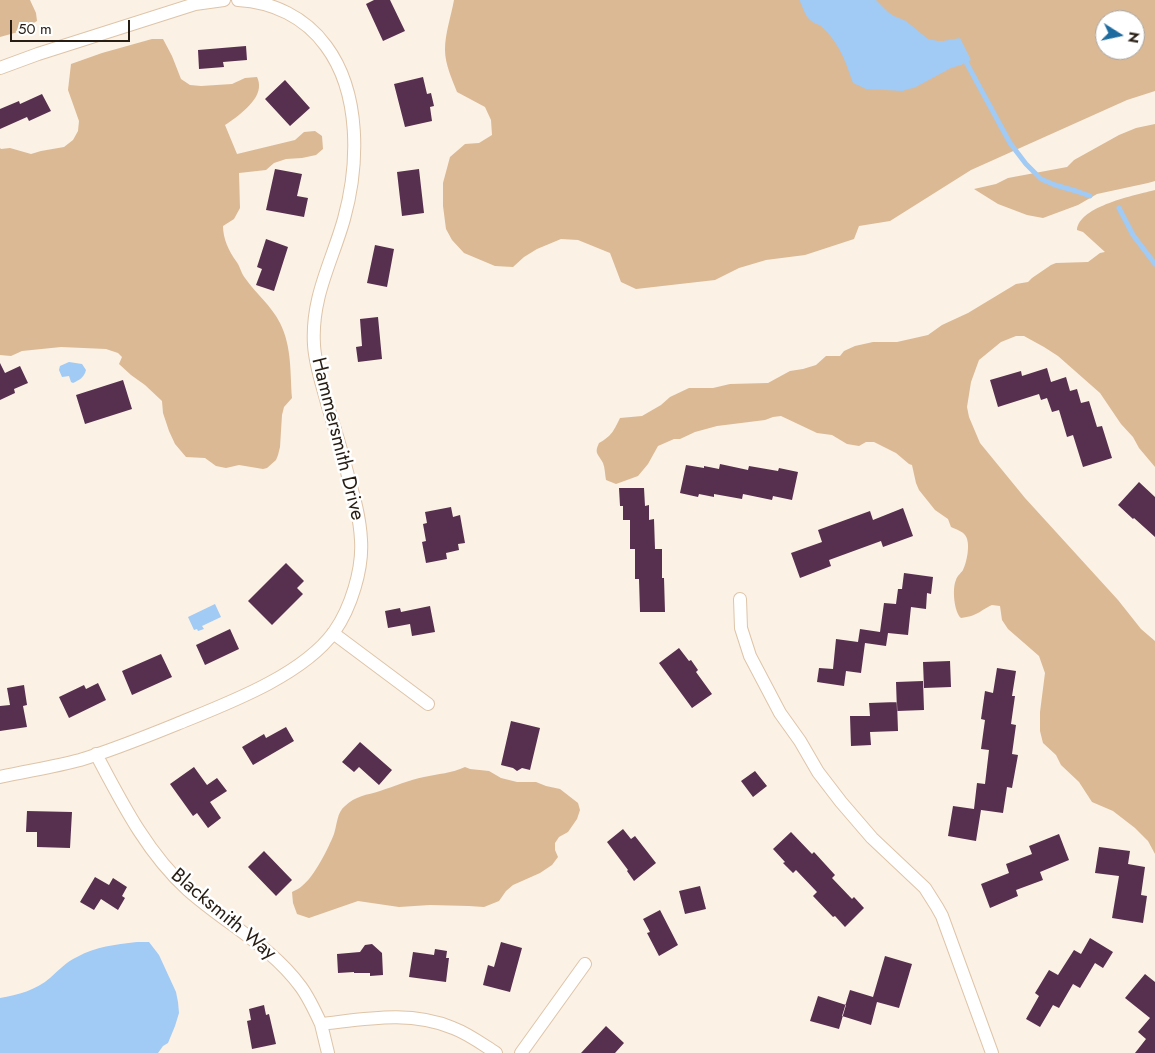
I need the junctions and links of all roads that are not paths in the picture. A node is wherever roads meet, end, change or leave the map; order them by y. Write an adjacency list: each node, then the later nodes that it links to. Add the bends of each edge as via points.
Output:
1 (224, 0): 3 (street, via 195,4)
2 (238, 0): 5 (street, Hammersmith Drive, via 282,10 315,33 336,61 350,107 353,176 344,218 318,294 313,343 320,379 357,508 362,539 356,582)
3 (0, 68)
4 (740, 600): 14 (street, via 741,628 750,656 780,713 841,802 872,838 925,888 937,907)
5 (334, 633): 6 (street); 7 (street, Hammersmith Drive, via 308,660 257,689)
6 (428, 704)
7 (96, 754): 8 (street, Hammersmith Drive); 10 (street, Blacksmith Way, via 122,803 160,861 187,889 279,962 301,987)
8 (0, 777)
9 (585, 964): 13 (street)
10 (321, 1024): 11 (street, Blacksmith Way); 12 (street, via 389,1017 418,1018 467,1034)
11 (328, 1053)
12 (496, 1053)
13 (521, 1053)
14 (992, 1053)

